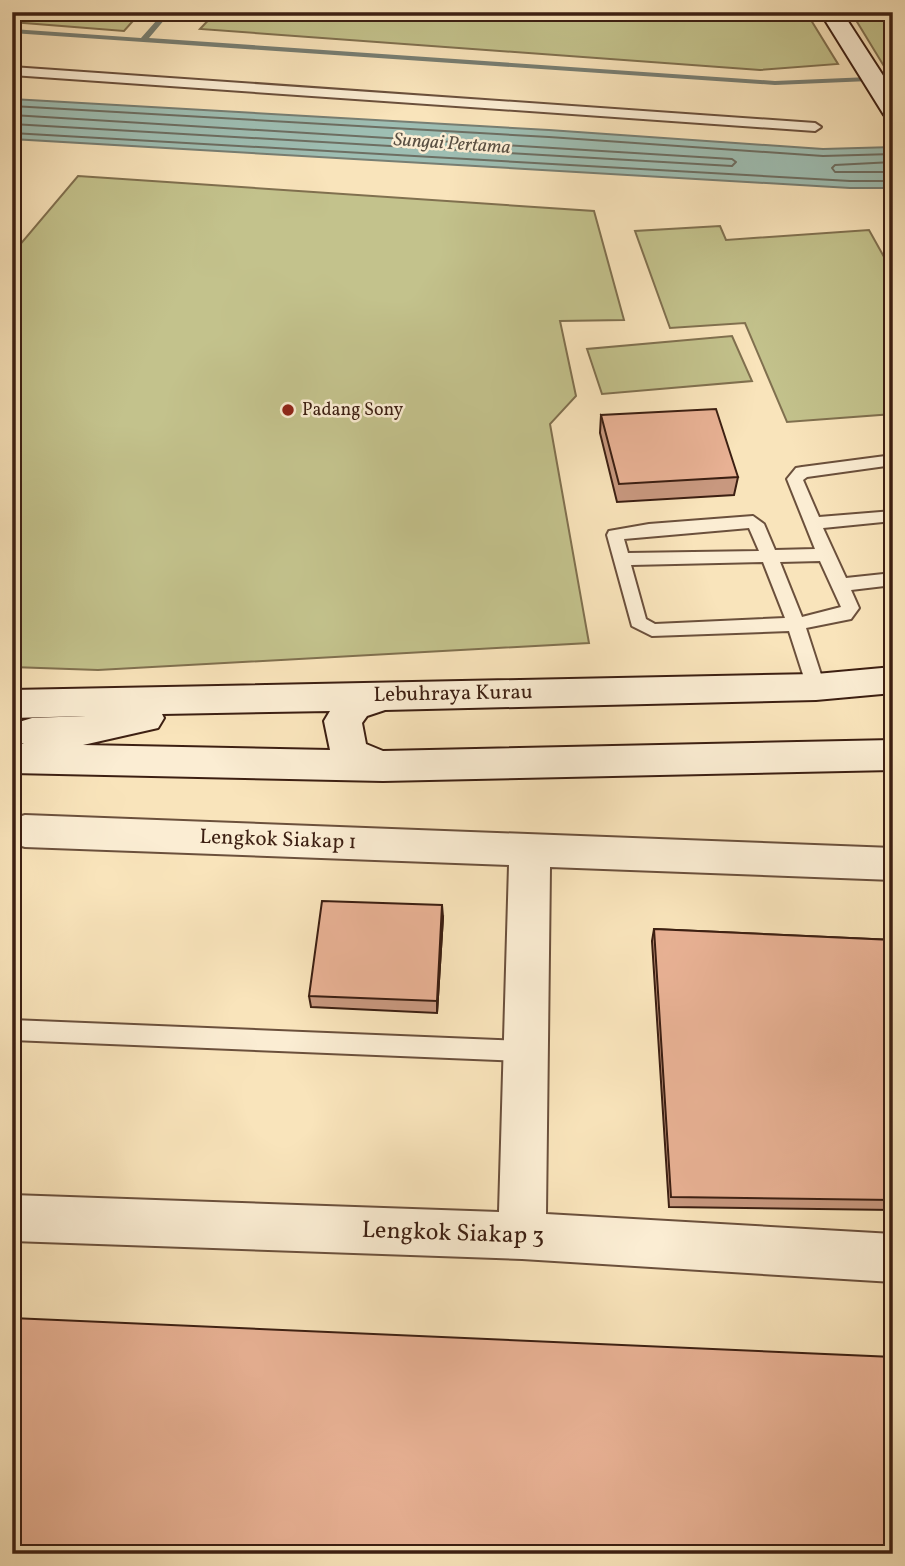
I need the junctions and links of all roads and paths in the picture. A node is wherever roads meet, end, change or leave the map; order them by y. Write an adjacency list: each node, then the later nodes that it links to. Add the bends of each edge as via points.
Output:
1 (831, 12): 3 (street)
2 (12, 71): 4 (lane)
3 (893, 110)
4 (815, 127)
5 (893, 460): 7 (lane, via 802,472 794,479)
6 (893, 516): 7 (lane)
7 (813, 523): 8 (lane)
8 (826, 555): 9 (lane); 12 (lane)
9 (771, 557): 10 (lane); 10 (lane, via 753,522 615,535); 13 (lane)
10 (622, 559): 13 (lane, via 638,622 652,630)
11 (893, 579): 12 (lane)
12 (841, 585): 13 (lane, via 850,608 845,615)
13 (796, 624): 15 (lane)
14 (889, 680): 15 (street, Lebuhraya Kurau)
15 (816, 687): 16 (street, Lebuhraya Kurau)
16 (385, 695): 17 (street, Lebuhraya Kurau); 24 (street, via 354,706 342,721 349,751 361,761)
17 (192, 699): 18 (street, Lebuhraya Kurau); 19 (street, via 141,719 82,731)
18 (12, 704)
19 (12, 733)
20 (893, 755): 23 (street)
21 (56, 757): 22 (street); 24 (street); 25 (street)
22 (12, 758)
23 (787, 759): 24 (street); 26 (street)
24 (383, 766)
25 (12, 770)
26 (893, 773)
27 (25, 831): 28 (street, Lengkok Siakap 1)
28 (530, 850): 29 (street, Lengkok Siakap 1); 31 (street)
29 (893, 864)
30 (12, 1030): 31 (lane)
31 (524, 1051): 33 (street)
32 (12, 1218): 33 (street, Lengkok Siakap 3)
33 (522, 1236): 34 (street, Lengkok Siakap 3)
34 (893, 1258)

